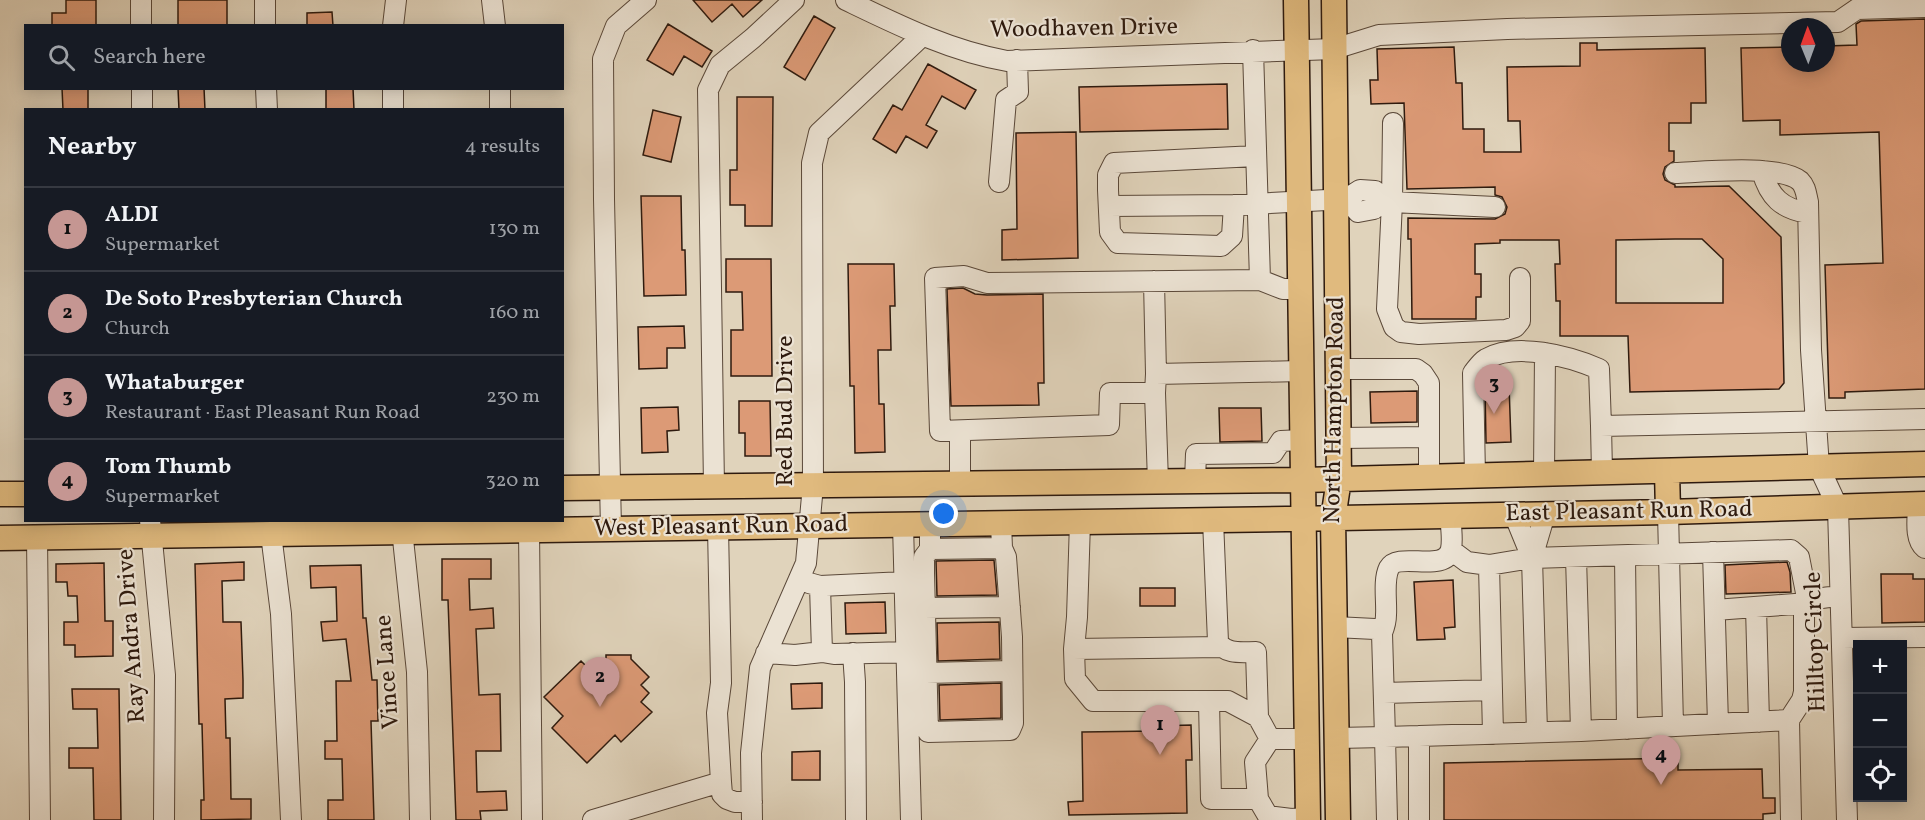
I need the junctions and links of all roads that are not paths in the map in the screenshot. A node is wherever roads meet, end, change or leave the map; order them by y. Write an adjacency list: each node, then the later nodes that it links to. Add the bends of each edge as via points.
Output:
1 (141, 0): 11 (street)
2 (265, 0): 12 (street)
3 (396, 0): 13 (street)
4 (492, 0): 14 (street)
5 (646, 0): 71 (street, via 616,26 603,59)
6 (794, 0): 69 (street, via 720,64 708,90)
7 (846, 0): 15 (street, Woodhaven Drive)
8 (1296, 0): 16 (main road, North Hampton Road)
9 (1334, 0): 17 (main road, North Hampton Road)
10 (1925, 7): 17 (street, Woodhaven Drive, via 1857,9 1838,22 1379,35)
11 (141, 24)
12 (265, 24)
13 (393, 24)
14 (495, 24)
15 (921, 36): 19 (street, Woodhaven Drive, via 980,56); 68 (street, Red Bud Drive, via 819,133 812,163)
16 (1295, 49): 17 (street, Woodhaven Drive); 18 (street, Woodhaven Drive); 34 (main road, North Hampton Road)
17 (1334, 49): 33 (main road, North Hampton Road)
18 (1253, 51): 19 (street, Woodhaven Drive); 29 (street)
19 (1017, 60): 32 (street, via 1018,92 1006,100)
20 (142, 90): 24 (street)
21 (266, 90): 25 (street)
22 (393, 90): 26 (street)
23 (500, 90): 27 (street)
24 (142, 108)
25 (267, 108)
26 (393, 108)
27 (500, 108)
28 (1393, 123): 36 (street)
29 (1256, 156): 35 (street); 38 (street, via 1114,163 1108,176)
30 (1762, 171): 31 (street); 40 (street, via 1776,200 1793,211); 40 (street, via 1786,173 1799,180 1805,188)
31 (1674, 173)
32 (999, 182)
33 (1341, 199): 34 (street); 36 (street, via 1360,190 1375,191); 46 (main road, North Hampton Road)
34 (1298, 201): 35 (street); 44 (main road, North Hampton Road)
35 (1258, 203): 37 (street); 42 (street)
36 (1386, 203): 39 (street); 41 (street, via 1387,309 1394,327 1401,332 1515,327 1520,321)
37 (1234, 205): 38 (street); 38 (street, via 1232,236 1221,246 1118,243 1110,232)
38 (1109, 206)
39 (1495, 207)
40 (1808, 213): 50 (street)
41 (1520, 278)
42 (1260, 280): 43 (street); 44 (street, via 1282,290)
43 (1154, 281): 48 (street); 52 (street, via 987,284 964,276 935,278 940,431)
44 (1300, 290): 47 (main road, North Hampton Road)
45 (1545, 352): 51 (street, via 1599,369); 60 (street); 61 (street, via 1503,353 1484,360 1473,373)
46 (1338, 369): 53 (street, via 1416,369 1424,374 1429,383); 54 (main road, North Hampton Road)
47 (1301, 371): 48 (street); 55 (main road, North Hampton Road)
48 (1156, 384): 52 (street, via 1110,393 1109,425); 66 (street)
49 (1925, 419): 50 (street)
50 (1816, 422): 51 (street); 57 (street)
51 (1601, 426): 59 (street)
52 (960, 431): 67 (street)
53 (1429, 437): 54 (street); 62 (street)
54 (1339, 438): 63 (main road, North Hampton Road)
55 (1302, 440): 64 (main road, North Hampton Road); 65 (street, via 1281,441 1273,453 1196,454)
56 (1925, 464): 57 (main road, East Pleasant Run Road)
57 (1819, 467): 58 (main road, East Pleasant Run Road); 75 (street, Hilltop Circle)
58 (1667, 471): 59 (main road, East Pleasant Run Road); 76 (main road)
59 (1602, 472): 60 (main road, East Pleasant Run Road)
60 (1544, 474): 61 (main road, East Pleasant Run Road); 78 (main road)
61 (1475, 476): 62 (main road, East Pleasant Run Road)
62 (1429, 477): 63 (main road, East Pleasant Run Road)
63 (1339, 479): 64 (main road, West Pleasant Run Road); 81 (main road, North Hampton Road)
64 (1303, 480): 65 (main road, West Pleasant Run Road); 80 (main road, North Hampton Road)
65 (1195, 481): 66 (main road, West Pleasant Run Road)
66 (1158, 482): 67 (main road, West Pleasant Run Road)
67 (960, 484): 68 (main road, West Pleasant Run Road)
68 (813, 485): 69 (main road, West Pleasant Run Road); 88 (street, Red Bud Drive)
69 (714, 486): 71 (main road, West Pleasant Run Road)
70 (564, 488): 71 (main road, West Pleasant Run Road)
71 (611, 488): 91 (street)
72 (0, 494): 73 (main road)
73 (24, 494)
74 (1922, 504): 75 (main road, East Pleasant Run Road); 97 (street, via 1918,534)
75 (1838, 508): 76 (main road, East Pleasant Run Road); 109 (street, Hilltop Circle)
76 (1668, 512): 78 (main road, East Pleasant Run Road); 101 (street)
77 (1514, 514): 78 (main road, East Pleasant Run Road); 79 (main road, East Pleasant Run Road); 104 (street)
78 (1545, 514): 104 (street)
79 (1450, 516): 81 (main road, East Pleasant Run Road); 99 (street)
80 (1303, 519): 81 (main road, West Pleasant Run Road); 82 (main road, West Pleasant Run Road); 145 (main road, North Hampton Road)
81 (1333, 519): 115 (main road, North Hampton Road)
82 (1213, 520): 83 (main road, West Pleasant Run Road); 119 (street)
83 (1080, 522): 84 (main road, West Pleasant Run Road); 120 (street)
84 (1001, 523): 86 (main road, West Pleasant Run Road); 96 (street)
85 (903, 525): 86 (main road, West Pleasant Run Road); 88 (main road, West Pleasant Run Road); 107 (street)
86 (930, 525): 98 (street)
87 (401, 526): 92 (main road, West Pleasant Run Road); 93 (main road, West Pleasant Run Road); 153 (street, Vince Lane, via 417,672)
88 (809, 526): 89 (main road, West Pleasant Run Road); 106 (street, Red Bud Drive, via 806,563)
89 (718, 527): 91 (main road, West Pleasant Run Road); 146 (street, via 721,683 717,714)
90 (150, 528): 93 (main road, West Pleasant Run Road); 94 (main road, West Pleasant Run Road); 151 (street, Ray Andra Drive, via 165,675)
91 (611, 529): 92 (main road, West Pleasant Run Road)
92 (529, 530): 154 (street)
93 (271, 534): 152 (street, via 281,614)
94 (37, 537): 95 (main road, West Pleasant Run Road); 150 (street)
95 (0, 538)
96 (1002, 548): 98 (street); 111 (street)
97 (1925, 548)
98 (930, 549): 113 (street, via 924,556)
99 (1451, 550): 105 (street, via 1467,562); 116 (street, via 1438,561 1402,562 1388,569)
100 (1713, 552): 101 (street); 110 (street, via 1791,550 1799,557); 114 (street)
101 (1669, 554): 102 (street); 134 (street)
102 (1625, 555): 103 (street); 135 (street)
103 (1576, 557): 104 (street); 136 (street)
104 (1532, 558): 105 (street); 138 (street)
105 (1489, 565): 127 (street)
106 (798, 581): 108 (street); 123 (street, Red Bud Drive)
107 (905, 582): 108 (street); 122 (street)
108 (820, 586): 121 (street)
109 (1840, 596): 110 (street); 118 (street, Hilltop Circle)
110 (1808, 603): 112 (street); 131 (street, via 1804,610 1804,692)
111 (1010, 607): 113 (street); 125 (street)
112 (1756, 607): 114 (street); 132 (street)
113 (924, 608): 126 (street)
114 (1715, 610): 133 (street)
115 (1335, 627): 116 (street, via 1375,629); 143 (main road, North Hampton Road)
116 (1382, 633): 128 (street)
117 (1925, 637): 118 (street)
118 (1842, 638): 162 (street, Hilltop Circle)
119 (1221, 647): 120 (street); 130 (street, via 1256,652)
120 (1074, 649): 129 (street, via 1075,679 1093,701)
121 (822, 652): 123 (street); 124 (street)
122 (907, 652): 124 (street); 140 (street)
123 (766, 653): 147 (street, Red Bud Drive, via 760,668 751,753)
124 (853, 653): 156 (street)
125 (1012, 671): 126 (street); 137 (street, via 1010,730)
126 (926, 673): 137 (street)
127 (1492, 690): 128 (street); 139 (street)
128 (1384, 693): 142 (street)
129 (1209, 701): 130 (street, via 1228,701); 148 (street, via 1211,799)
130 (1258, 717): 144 (street)
131 (1789, 720): 132 (street); 161 (street)
132 (1759, 722): 133 (street)
133 (1718, 724): 134 (street)
134 (1673, 726): 135 (street)
135 (1627, 729): 136 (street)
136 (1581, 731): 138 (street)
137 (928, 732): 140 (street)
138 (1537, 732): 139 (street)
139 (1493, 734): 141 (street)
140 (909, 735): 157 (street)
141 (1419, 736): 142 (street); 160 (street)
142 (1385, 737): 143 (street); 159 (street)
143 (1337, 738): 145 (main road); 158 (main road, North Hampton Road)
144 (1270, 739): 145 (street); 148 (street, via 1255,762)
145 (1307, 739): 149 (main road, North Hampton Road)
146 (721, 782): 147 (street, via 722,794 727,799); 155 (street)
147 (752, 811)
148 (1265, 812): 149 (street)
149 (1308, 819)
150 (40, 820)
151 (164, 820)
152 (291, 820)
153 (420, 820)
154 (532, 820)
155 (593, 820)
156 (856, 820)
157 (911, 820)
158 (1338, 820)
159 (1387, 820)
160 (1419, 820)
161 (1791, 820)
162 (1847, 820)

